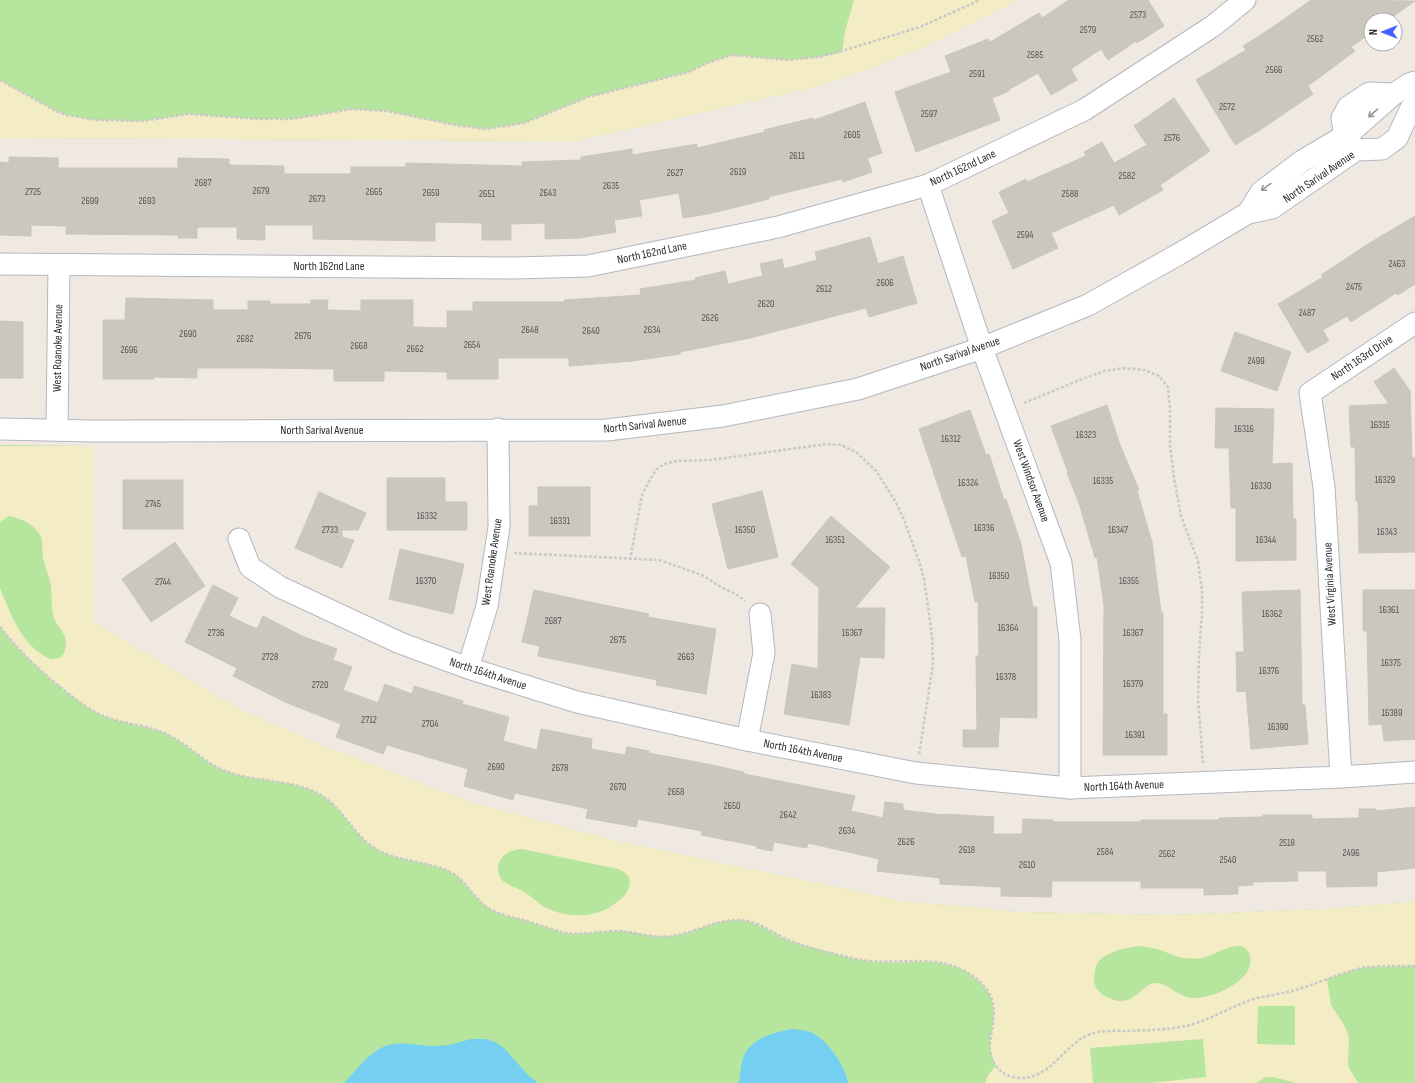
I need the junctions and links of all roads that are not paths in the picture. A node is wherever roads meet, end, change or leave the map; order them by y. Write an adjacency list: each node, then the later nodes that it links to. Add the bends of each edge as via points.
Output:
1 (1245, 0): 7 (street, North 162nd Lane, via 1213,26 1084,110)
2 (1415, 82): 4 (street, North Sarival Avenue, one-way to 4, via 1394,94 1369,93 1348,107 1342,118)
3 (1415, 103): 4 (street, North Sarival Avenue, via 1397,138 1382,149)
4 (1351, 143): 5 (street, North Sarival Avenue); 6 (street, North Sarival Avenue)
5 (1302, 161): 6 (street); 8 (street, North Sarival Avenue, one-way to 8, via 1261,192)
6 (1314, 178): 8 (street, North Sarival Avenue, via 1272,208)
7 (928, 185): 10 (street, North 162nd Lane, via 778,227 588,266 515,268); 12 (street, West Windsor Avenue)
8 (1248, 214): 12 (street, North Sarival Avenue, via 1088,305)
9 (0, 264): 10 (street, North 162nd Lane)
10 (59, 265): 16 (street, West Roanoke Avenue)
11 (1415, 323): 13 (street, North 163rd Drive)
12 (982, 348): 15 (street, North Sarival Avenue, via 858,389 723,416 607,430); 23 (street, West Windsor Avenue, via 1061,563 1070,640)
13 (1310, 393): 22 (street, West Virginia Avenue, via 1324,487)
14 (0, 429): 16 (street, North Sarival Avenue)
15 (498, 429): 16 (street, North Sarival Avenue); 19 (street, West Roanoke Avenue, via 499,527 496,551 487,606)
16 (57, 430)
17 (239, 539): 19 (street, North 164th Avenue, via 250,567 280,587 400,643)
18 (760, 614): 20 (street, via 764,653)
19 (468, 668): 20 (street, North 164th Avenue, via 577,702)
20 (747, 740): 23 (street, North 164th Avenue, via 916,773)
21 (1415, 772): 22 (street, North 164th Avenue)
22 (1341, 777): 23 (street, North 164th Avenue)
23 (1070, 788)

